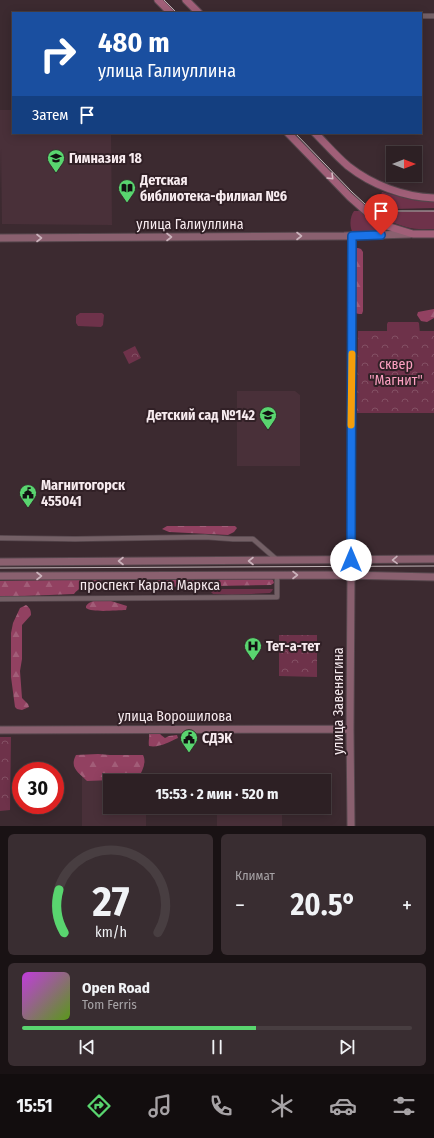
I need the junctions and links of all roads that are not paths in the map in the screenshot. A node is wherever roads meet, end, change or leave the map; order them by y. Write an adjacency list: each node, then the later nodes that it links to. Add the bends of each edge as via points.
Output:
1 (158, 0): 3 (main road)
2 (186, 0): 4 (main road)
3 (170, 12)
4 (198, 12)
5 (422, 16): 6 (street)
6 (434, 16)
7 (289, 134): 10 (main road, one-way to 10, via 350,197)
8 (317, 134): 9 (main road, via 347,165 365,177 400,192)
9 (434, 198)
10 (381, 223): 11 (main road); 13 (main road)
11 (413, 234): 12 (main road, улица Галиуллина); 13 (main road, улица Галиуллина)
12 (434, 234)
13 (381, 235): 14 (main road, улица Галиуллина)
14 (352, 236): 15 (main road, улица Галиуллина, one-way to 14); 18 (street)
15 (0, 238)
16 (0, 538): 19 (street, via 253,539)
17 (434, 559): 18 (main road, проспект Карла Маркса, one-way to 18)
18 (351, 560): 19 (main road, проспект Карла Маркса)
19 (277, 561): 20 (main road, проспект Карла Маркса, one-way to 20)
20 (0, 562)
21 (277, 575): 22 (main road, проспект Карла Маркса, one-way to 22); 23 (main road, проспект Карла Маркса, one-way to 21); 25 (street, проспект Карла Маркса, via 277,597)
22 (351, 575): 24 (main road, проспект Карла Маркса); 26 (main road, улица Завенягина)
23 (0, 576)
24 (434, 577)
25 (0, 599)
26 (350, 729): 27 (main road, улица Ворошилова); 28 (main road, улица Завенягина)
27 (0, 730)
28 (351, 826)

